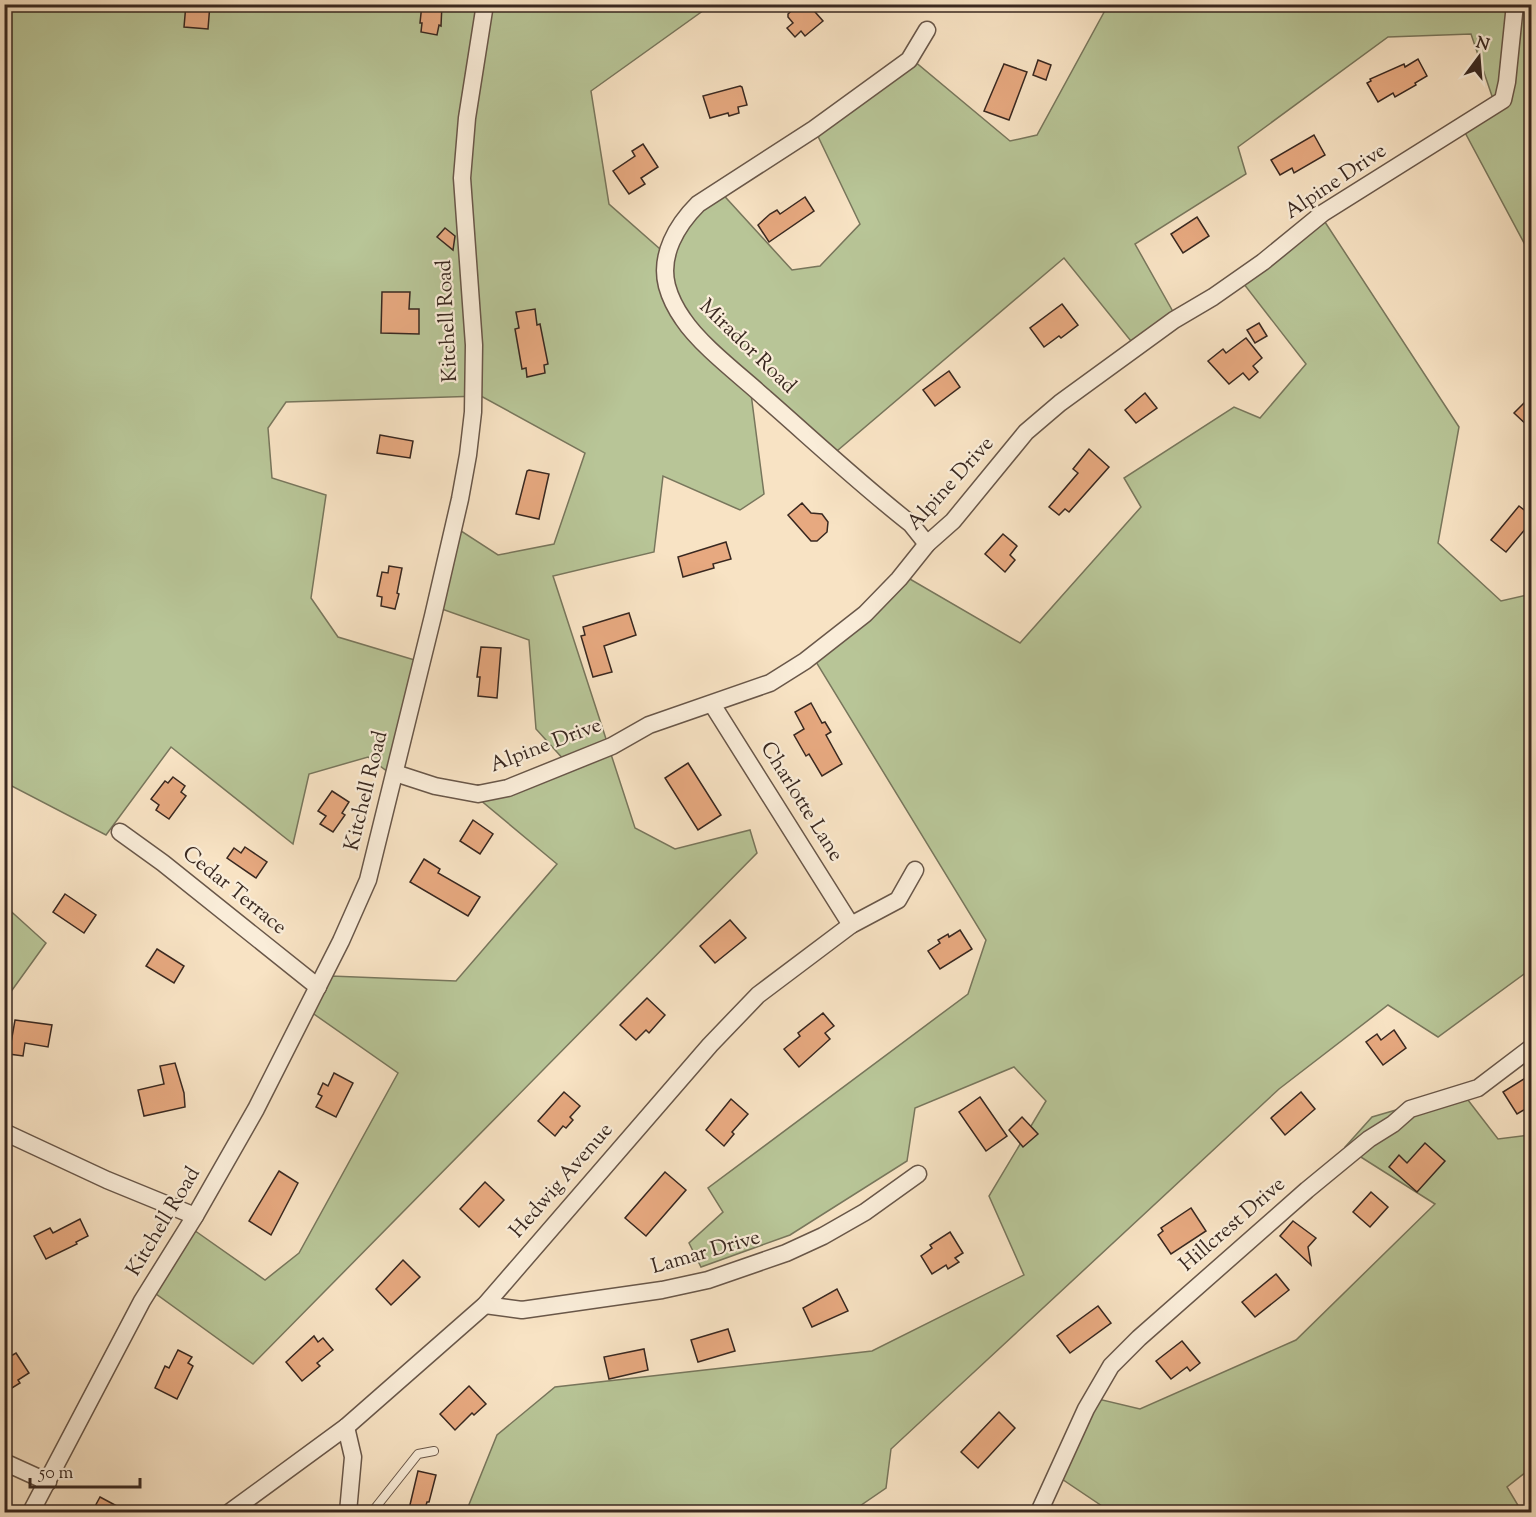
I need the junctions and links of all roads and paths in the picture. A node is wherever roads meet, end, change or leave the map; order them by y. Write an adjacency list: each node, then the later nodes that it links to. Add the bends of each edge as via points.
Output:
1 (485, 4): 6 (street, Kitchell Road, via 462,178 474,345 473,412 460,499)
2 (1515, 4): 4 (street, Alpine Drive, via 1503,100 1323,213 1263,262 1174,320 1060,403 1026,432 953,521)
3 (927, 30): 4 (street, Mirador Road, via 909,60 814,129 698,204 675,232 665,269 671,298 698,336 911,524)
4 (927, 544): 5 (street, Alpine Drive, via 865,614 805,661 770,683)
5 (712, 704): 6 (street, Alpine Drive, via 649,725 612,746 508,788 478,794); 9 (street, Charlotte Lane)
6 (395, 773): 10 (street, Kitchell Road, via 368,880)
7 (120, 832): 10 (street, Cedar Terrace)
8 (915, 870): 9 (street, Hedwig Avenue, via 898,900)
9 (851, 925): 15 (street, Hedwig Avenue, via 758,995 718,1036)
10 (318, 987): 14 (street, Kitchell Road, via 256,1109)
11 (1532, 1047): 24 (street, Hillcrest Drive, via 1478,1088 1410,1109 1369,1138 1139,1338 1111,1366 1086,1408)
12 (4, 1132): 14 (street)
13 (918, 1174): 15 (street, Lamar Drive, via 823,1236 708,1280 522,1310)
14 (195, 1216): 19 (street, Kitchell Road, via 116,1348)
15 (485, 1305): 16 (street, Hedwig Avenue)
16 (346, 1427): 21 (street, Hedwig Avenue); 22 (street, via 353,1457)
17 (434, 1451): 23 (lane, via 418,1454)
18 (4, 1462): 19 (street)
19 (48, 1482): 20 (street, Kitchell Road)
20 (31, 1512)
21 (230, 1512)
22 (348, 1512)
23 (372, 1512)
24 (1039, 1512)

